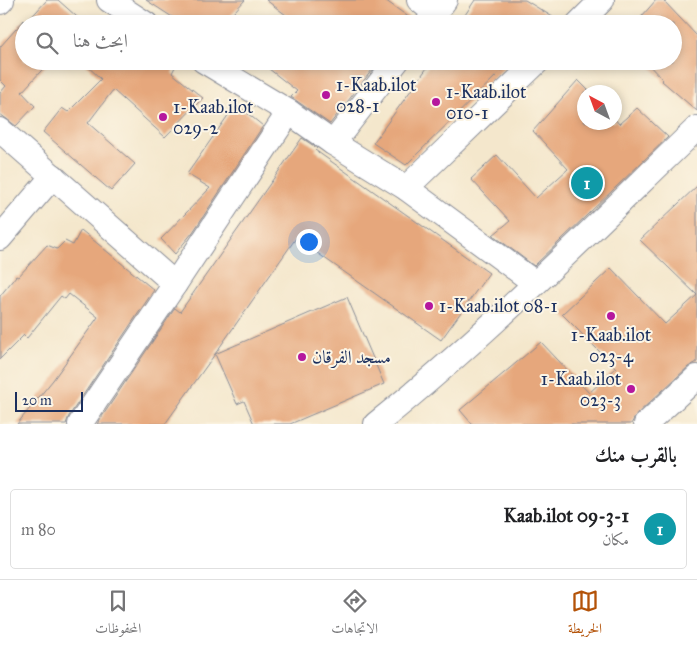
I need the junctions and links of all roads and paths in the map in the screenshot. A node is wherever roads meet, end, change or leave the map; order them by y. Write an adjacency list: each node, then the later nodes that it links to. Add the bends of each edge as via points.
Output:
1 (109, 0): 3 (street)
2 (602, 0): 4 (street)
3 (132, 15)
4 (587, 15)
5 (219, 70): 8 (street)
6 (390, 70): 11 (street)
7 (529, 70): 13 (street)
8 (289, 112): 11 (street); 15 (street)
9 (697, 128): 16 (street)
10 (0, 130): 12 (street)
11 (333, 143): 13 (street)
12 (53, 176): 14 (street); 15 (street)
13 (406, 188): 16 (street)
14 (0, 238)
15 (175, 284): 18 (street)
16 (535, 284): 19 (street)
17 (697, 377): 20 (street)
18 (80, 424)
19 (376, 424)
20 (646, 424)

